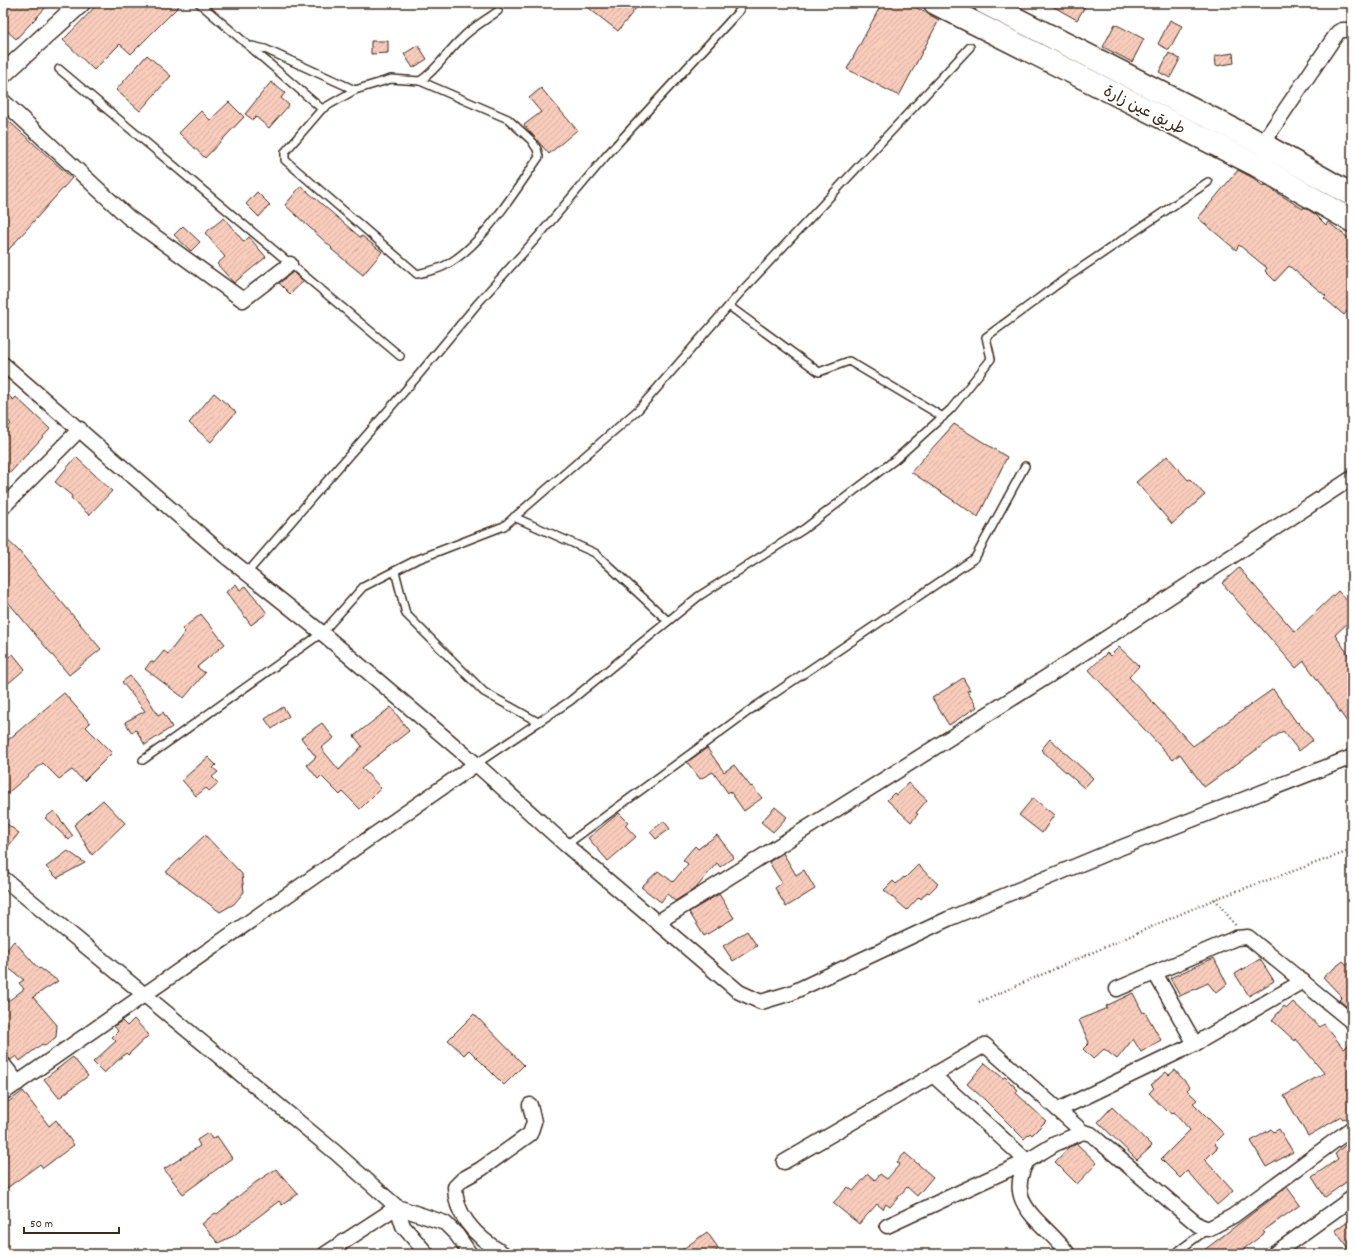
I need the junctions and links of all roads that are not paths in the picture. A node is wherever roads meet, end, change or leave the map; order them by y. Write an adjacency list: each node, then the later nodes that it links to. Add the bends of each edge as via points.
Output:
1 (81, 3): 11 (street)
2 (199, 3): 8 (lane)
3 (935, 3): 19 (main road, طريق عين زارة, via 1256,165)
4 (985, 3): 16 (main road, طريق عين زارة)
5 (740, 10): 31 (lane, via 606,156)
6 (498, 11): 12 (lane, via 462,37 432,74)
7 (1352, 30): 16 (street, via 1338,32)
8 (250, 46): 13 (lane, via 265,49); 15 (lane)
9 (970, 47): 21 (lane)
10 (59, 69): 20 (lane)
11 (3, 74)
12 (420, 81): 13 (lane, via 391,79); 15 (lane, via 508,119 531,140 539,157 496,218 480,236 444,266 432,270 417,274 285,160 285,152)
13 (355, 90): 15 (lane)
14 (3, 101): 20 (street, via 128,217 243,300)
15 (322, 109)
16 (1262, 144): 18 (main road, طريق عين زارة)
17 (1208, 182): 24 (lane, via 1069,276 986,337 991,359)
18 (1352, 195)
19 (1352, 221)
20 (290, 264): 22 (lane)
21 (729, 306): 24 (lane, via 819,372 849,361); 29 (lane, via 638,410)
22 (400, 356)
23 (3, 364): 25 (street)
24 (943, 417): 32 (lane, via 896,459 804,529 699,596)
25 (80, 429): 28 (street); 31 (street)
26 (1025, 466): 38 (lane, via 975,558 752,708)
27 (1352, 478): 40 (street, via 1048,676)
28 (3, 507)
29 (514, 517): 30 (lane, via 504,526 416,560); 32 (lane, via 595,553)
30 (395, 571): 33 (lane, via 364,587); 34 (lane, via 406,614 484,692)
31 (247, 573): 33 (street)
32 (668, 621): 34 (lane, via 570,701)
33 (322, 633): 36 (lane); 37 (street)
34 (538, 722): 37 (lane)
35 (1352, 757): 40 (street, via 948,919 790,993 767,1001 753,1000 739,992)
36 (143, 760)
37 (476, 764): 38 (street); 44 (street)
38 (566, 844): 40 (street)
39 (3, 878): 44 (street)
40 (658, 922)
41 (1155, 973): 42 (street, via 1242,936 1250,938); 43 (street); 46 (street)
42 (1303, 982): 45 (street); 46 (street)
43 (1117, 989)
44 (145, 995): 49 (street); 58 (street, via 335,1152)
45 (1352, 1022)
46 (1195, 1044): 52 (street)
47 (3, 1064): 49 (street)
48 (933, 1075): 52 (street, via 985,1045); 55 (street); 56 (street)
49 (18, 1083): 50 (street)
50 (3, 1093)
51 (530, 1105): 64 (street, via 534,1122 530,1134 463,1179 456,1187 455,1199 467,1224)
52 (1058, 1110): 54 (street)
53 (1352, 1128): 60 (street, via 1233,1216)
54 (1084, 1132): 55 (street, via 1055,1144); 60 (street, via 1091,1134 1198,1225)
55 (1027, 1161): 59 (street); 65 (street, via 1021,1179 1023,1203 1027,1211 1058,1240)
56 (784, 1162)
57 (1352, 1198): 67 (street)
58 (397, 1207): 61 (street); 62 (street, via 403,1226); 63 (street, via 445,1223)
59 (887, 1226)
60 (1208, 1229): 66 (lane)
61 (325, 1254)
62 (427, 1254)
63 (470, 1254)
64 (504, 1254)
65 (1068, 1254)
66 (1174, 1254)
67 (1274, 1254)

